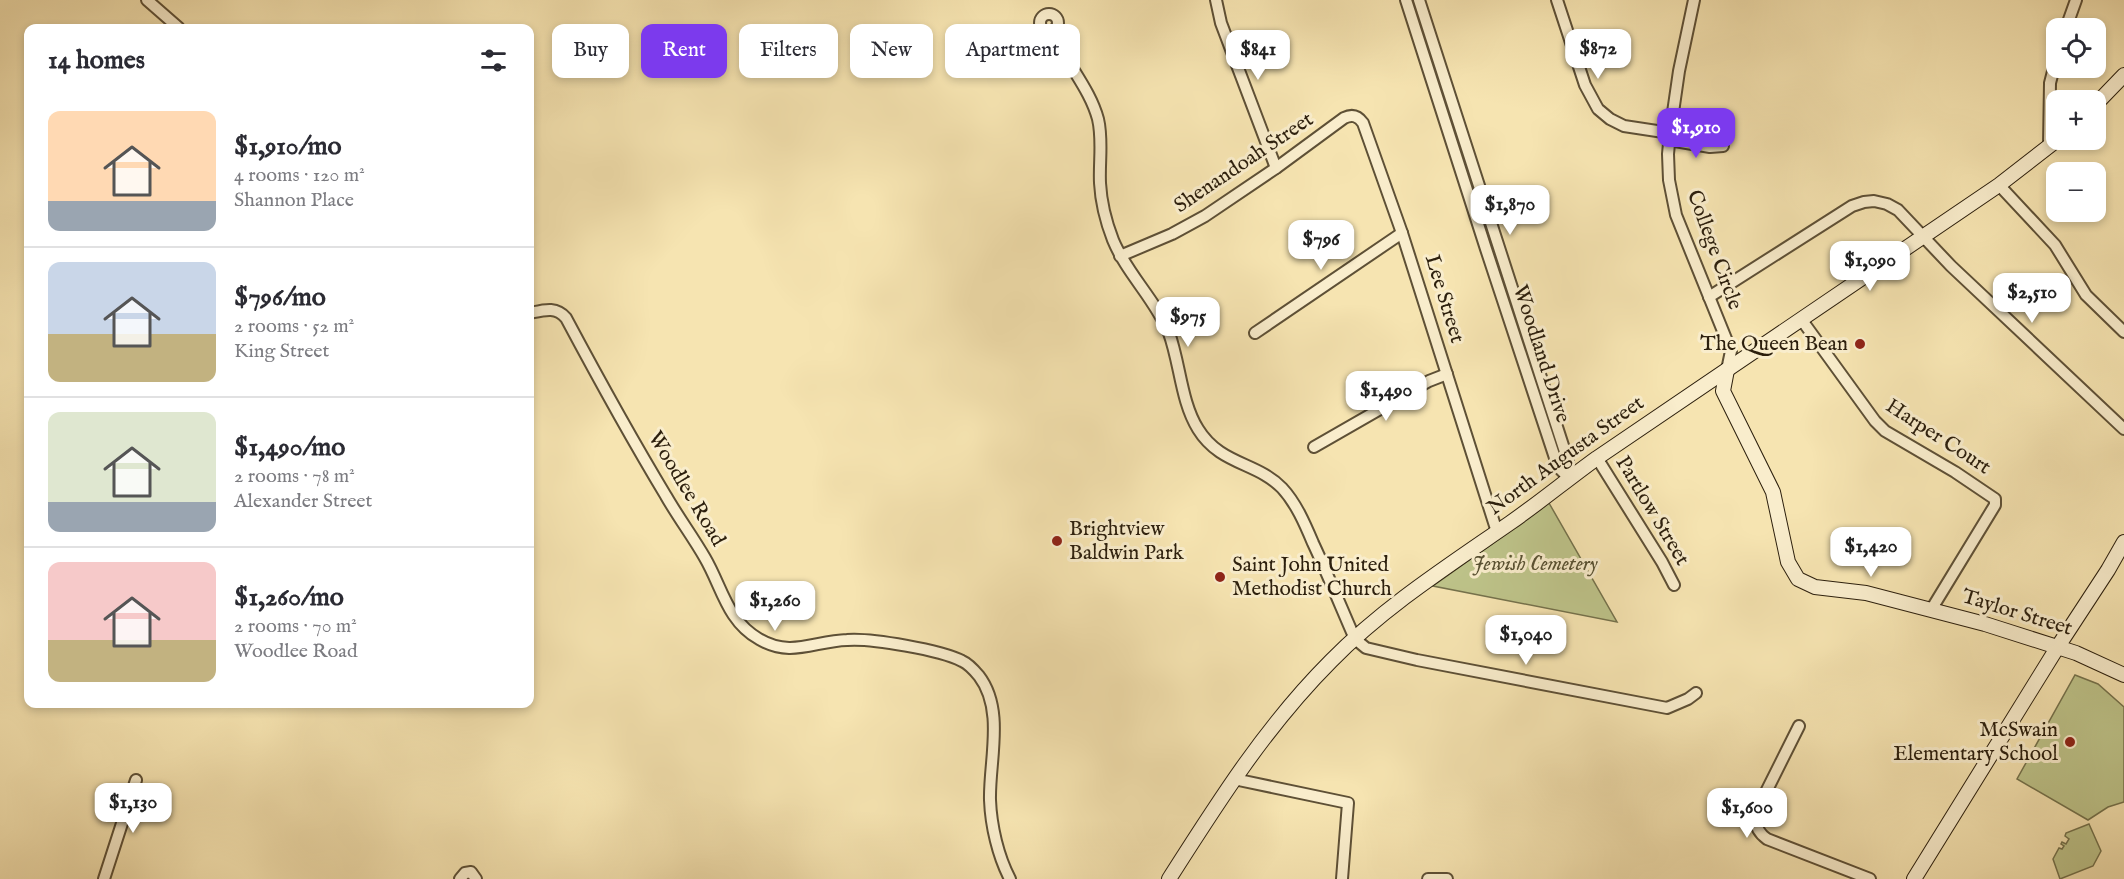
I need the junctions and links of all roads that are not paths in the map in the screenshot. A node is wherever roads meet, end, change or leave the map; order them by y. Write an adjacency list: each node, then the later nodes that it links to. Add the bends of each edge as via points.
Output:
1 (147, 0): 9 (street)
2 (1216, 0): 17 (street, via 1221,23)
3 (1406, 0): 32 (street, Woodland Drive, via 1558,467)
4 (1419, 0): 32 (street, Woodland Drive, via 1568,461)
5 (1557, 0): 14 (street, via 1585,85 1598,109 1624,126)
6 (1694, 0): 14 (street, College Circle)
7 (2072, 1): 8 (street)
8 (2068, 18)
9 (174, 24)
10 (2124, 75): 12 (main road)
11 (1079, 78): 21 (street, via 1096,113 1101,138 1102,204)
12 (2106, 94)
13 (1356, 117): 17 (street, Shenandoah Street, via 1344,118); 19 (street, Lee Street, via 1363,123)
14 (1669, 136): 15 (street, via 1710,147); 22 (street, College Circle, via 1668,171 1674,206)
15 (1723, 146)
16 (2046, 148): 18 (main road, North Augusta Street)
17 (1276, 168): 21 (street, Shenandoah Street, via 1189,226)
18 (1999, 185): 20 (main road, North Augusta Street); 25 (street, via 2055,244 2086,295)
19 (1402, 233): 26 (street); 28 (street, Lee Street)
20 (1923, 238): 22 (street, via 1893,207 1864,201); 24 (main road, North Augusta Street); 29 (street)
21 (1120, 256): 37 (street, via 1164,323 1197,428 1223,454 1270,478 1288,495)
22 (1709, 297): 27 (street, College Circle, via 1731,351)
23 (534, 312): 47 (street, Woodlee Road, via 554,310 566,318 744,630 784,649 845,639 877,641 949,656 978,674 991,704 992,815)
24 (1801, 319): 27 (main road, North Augusta Street); 36 (street, Harper Court, via 1881,427 1994,497 1995,505)
25 (2124, 332)
26 (1255, 333)
27 (1727, 370): 31 (main road, North Augusta Street); 36 (main road, Taylor Street, via 1723,391 1773,492 1788,562 1795,575 1815,587 1866,593)
28 (1447, 374): 30 (street); 33 (street, Lee Street)
29 (2124, 429)
30 (1314, 447)
31 (1597, 458): 32 (main road, North Augusta Street); 35 (street, Partlow Street)
32 (1569, 478): 33 (main road, North Augusta Street)
33 (1497, 532): 37 (main road, North Augusta Street, via 1407,595)
34 (2124, 542): 38 (main road)
35 (1674, 585)
36 (1931, 610): 38 (main road, Taylor Street)
37 (1355, 639): 40 (street, via 1366,648 1417,660 1666,708); 42 (main road, North Augusta Street, via 1273,724)
38 (2057, 648): 39 (main road, Taylor Street); 53 (main road)
39 (2124, 675)
40 (1696, 693)
41 (1799, 726): 52 (street, via 1758,808 1758,830 1777,844)
42 (1234, 779): 48 (main road, North Augusta Street); 49 (street, via 1347,803)
43 (136, 780): 44 (street)
44 (104, 879)
45 (460, 879): 46 (street, via 471,872)
46 (476, 879)
47 (1010, 879)
48 (1168, 879)
49 (1342, 879)
50 (1428, 879): 51 (street)
51 (1447, 879)
52 (1870, 879)
53 (1914, 879)

